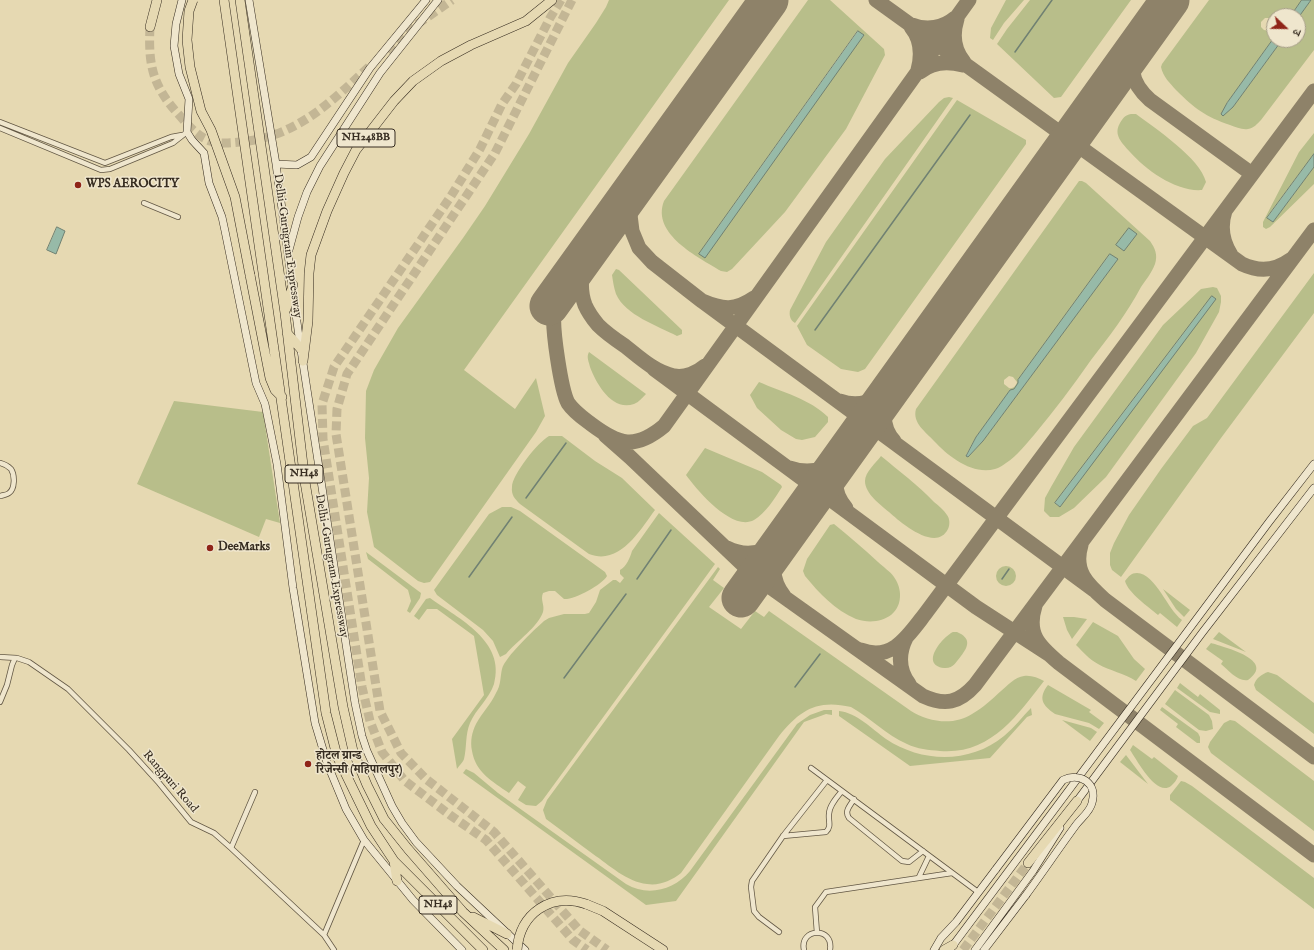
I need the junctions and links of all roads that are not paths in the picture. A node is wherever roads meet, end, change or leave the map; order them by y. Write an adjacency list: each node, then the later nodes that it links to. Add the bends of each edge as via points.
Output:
1 (157, 0): 10 (highway)
2 (182, 0): 13 (main road, via 174,46 179,74 189,99)
3 (193, 0): 24 (highway, bridge, via 187,40 190,67 201,111 211,130 235,197 270,378 275,390)
4 (224, 0): 24 (highway, Delhi-Gurugram Expressway / NH48)
5 (240, 0): 19 (highway, Delhi-Gurugram Expressway / NH48)
6 (249, 0): 14 (main road)
7 (426, 0): 14 (main road, via 370,68 311,156 297,165)
8 (438, 0): 17 (main road, via 380,73 320,166 307,192)
9 (552, 0): 22 (highway, NH248BB, via 526,21 471,45 441,61 413,81 356,150 327,211 311,256)
10 (150, 28)
11 (0, 122): 13 (street, via 105,163)
12 (0, 128): 13 (street, via 101,170 110,169 173,143)
13 (185, 134): 39 (main road, via 204,153 209,182 222,217 256,383 265,404 277,464 293,588 315,723 327,763 346,809)
14 (276, 164): 17 (main road)
15 (144, 203): 16 (street)
16 (178, 217)
17 (288, 254): 18 (main road)
18 (293, 285): 19 (highway); 21 (main road)
19 (284, 313): 20 (highway, Delhi-Gurugram Expressway / NH48)
20 (287, 333): 21 (highway); 23 (highway, Delhi-Gurugram Expressway / NH48)
21 (301, 349): 22 (main road)
22 (303, 361): 23 (main road); 52 (main road, via 355,703 367,751 394,811 408,833 457,886)
23 (292, 378): 49 (highway, Delhi-Gurugram Expressway / NH48, via 305,482 342,707 353,751 384,818)
24 (282, 397): 43 (highway, Delhi-Gurugram Expressway / NH48, via 326,713 337,756 371,826)
25 (0, 462): 28 (street, via 13,473 13,488 9,494)
26 (1314, 464): 54 (main road)
27 (1314, 488): 37 (main road)
28 (0, 496)
29 (0, 656): 30 (street, Rangpuri Road)
30 (15, 658): 31 (street); 40 (street, Rangpuri Road, via 29,662 68,688 144,766 189,820 214,833)
31 (0, 702)
32 (811, 768): 33 (street)
33 (828, 780): 34 (street); 38 (street)
34 (842, 791): 36 (street); 38 (street, via 830,809 830,826 826,832)
35 (255, 792): 40 (street)
36 (854, 799): 41 (street); 41 (street, via 847,810 849,818 902,861 909,862)
37 (1077, 800): 44 (highway); 66 (main road, via 1033,871)
38 (783, 836): 50 (street, via 751,884 754,911)
39 (364, 840): 47 (main road); 53 (street)
40 (231, 848): 53 (street, Rangpuri Road)
41 (923, 851): 42 (street)
42 (929, 856): 45 (street); 46 (street)
43 (394, 861): 47 (highway); 57 (highway, NH48)
44 (1028, 863)
45 (952, 872): 46 (street); 48 (street)
46 (919, 877): 51 (street, via 826,892 815,907)
47 (397, 881): 56 (main road)
48 (978, 892): 64 (main road, via 956,922 940,938); 67 (main road, bridge, via 1063,780 1076,776 1086,781 1093,794 1088,811)
49 (463, 912): 52 (highway); 58 (highway, NH48)
50 (779, 932)
51 (817, 933): 62 (street, via 807,937 804,941); 63 (street, via 826,936)
52 (507, 934): 60 (main road)
53 (324, 935): 55 (street, Rangpuri Road)
54 (952, 947): 65 (highway)
55 (334, 950)
56 (462, 950)
57 (482, 950)
58 (504, 950)
59 (517, 950): 61 (highway, bridge, via 519,936 530,916 542,907 564,900 579,901 603,911)
60 (525, 950)
61 (663, 950)
62 (804, 950)
63 (830, 950)
64 (934, 950)
65 (944, 950)
66 (975, 950)
67 (984, 950)

